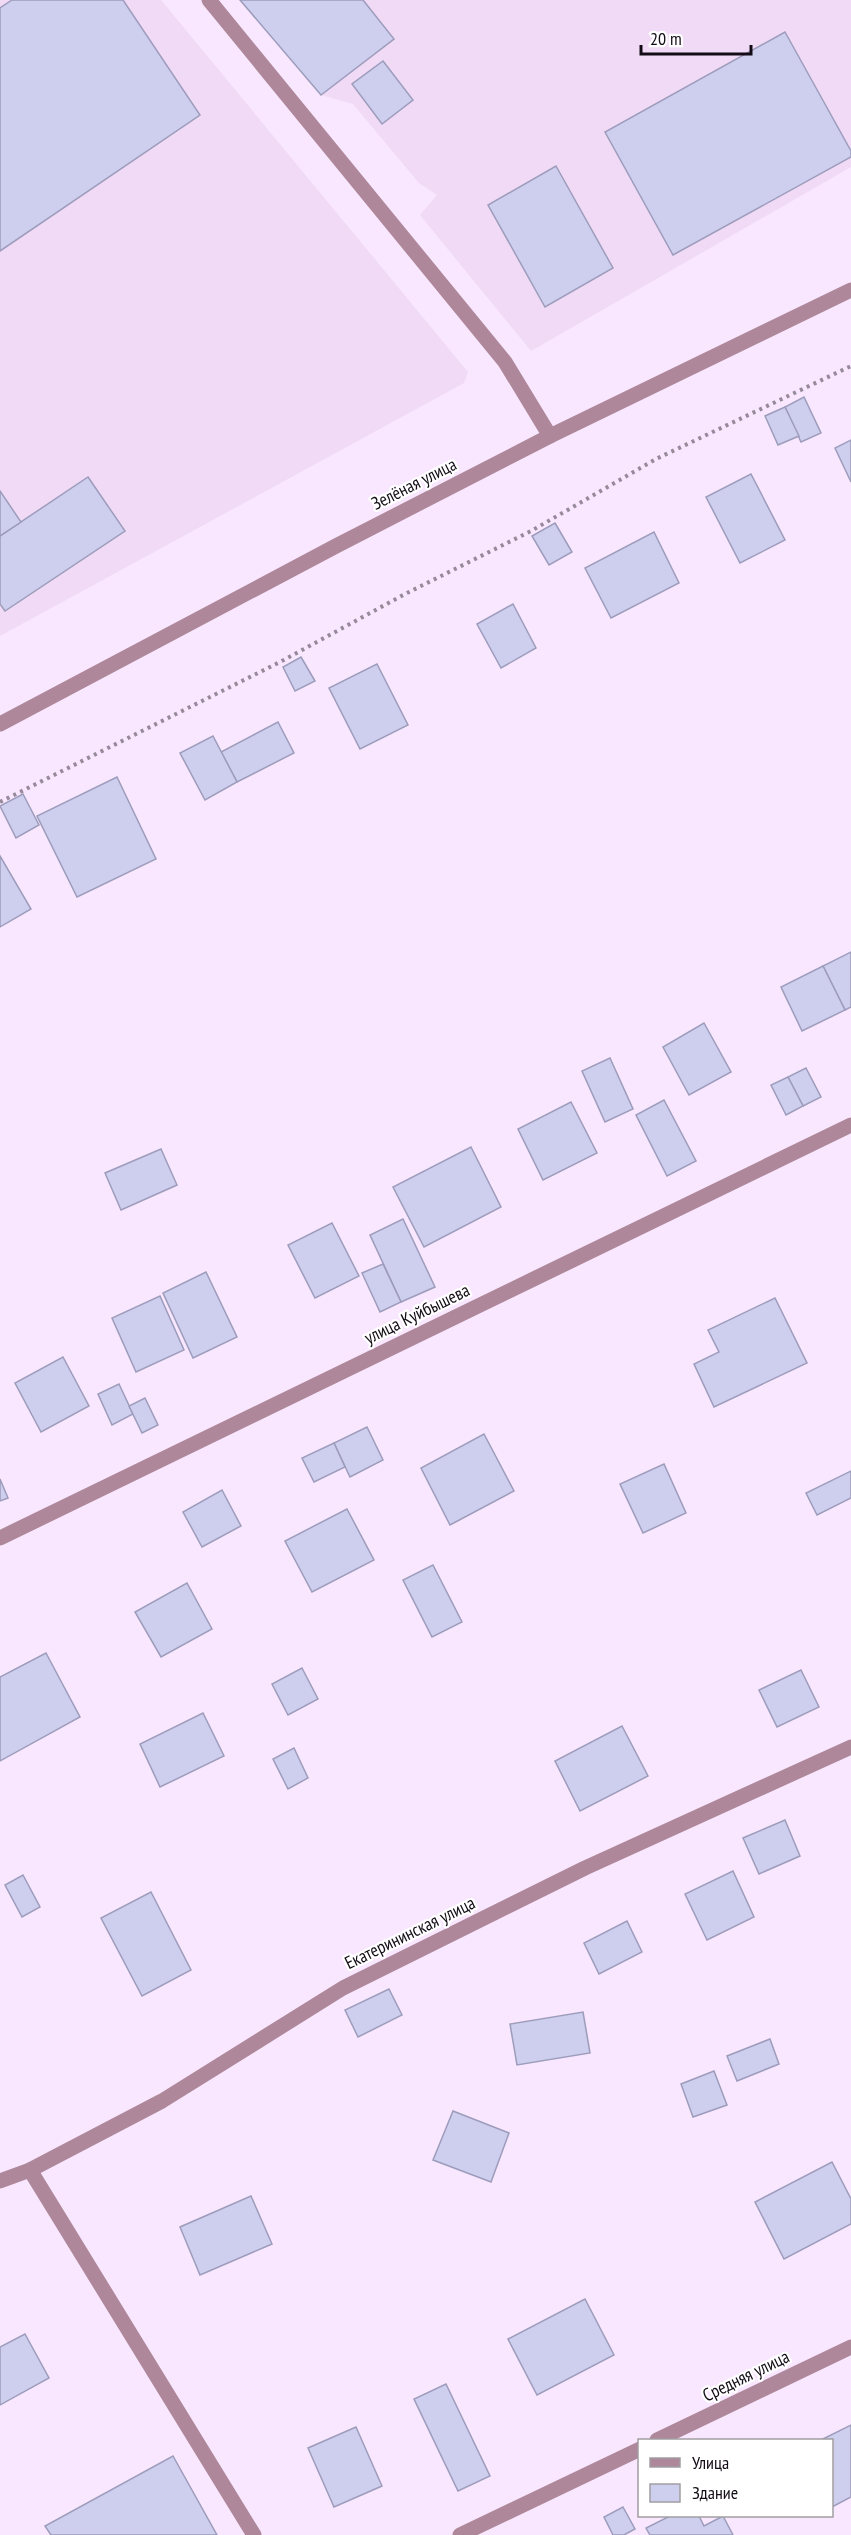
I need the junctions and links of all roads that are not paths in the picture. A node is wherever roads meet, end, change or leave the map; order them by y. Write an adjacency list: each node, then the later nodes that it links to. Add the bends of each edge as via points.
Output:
1 (209, 0): 3 (street, via 504,362)
2 (851, 290): 3 (street, Зелёная улица)
3 (550, 436): 4 (street, Зелёная улица)
4 (0, 724)
5 (851, 1125): 6 (street, улица Куйбышева)
6 (0, 1538)
7 (851, 1747): 8 (street, Екатерининская улица, via 585,1868 343,1988 162,2101)
8 (30, 2169): 9 (street, Екатерининская улица); 13 (street)
9 (0, 2181)
10 (851, 2347): 11 (street, Средняя улица)
11 (659, 2439)
12 (638, 2449): 14 (street)
13 (254, 2535)
14 (460, 2535)

